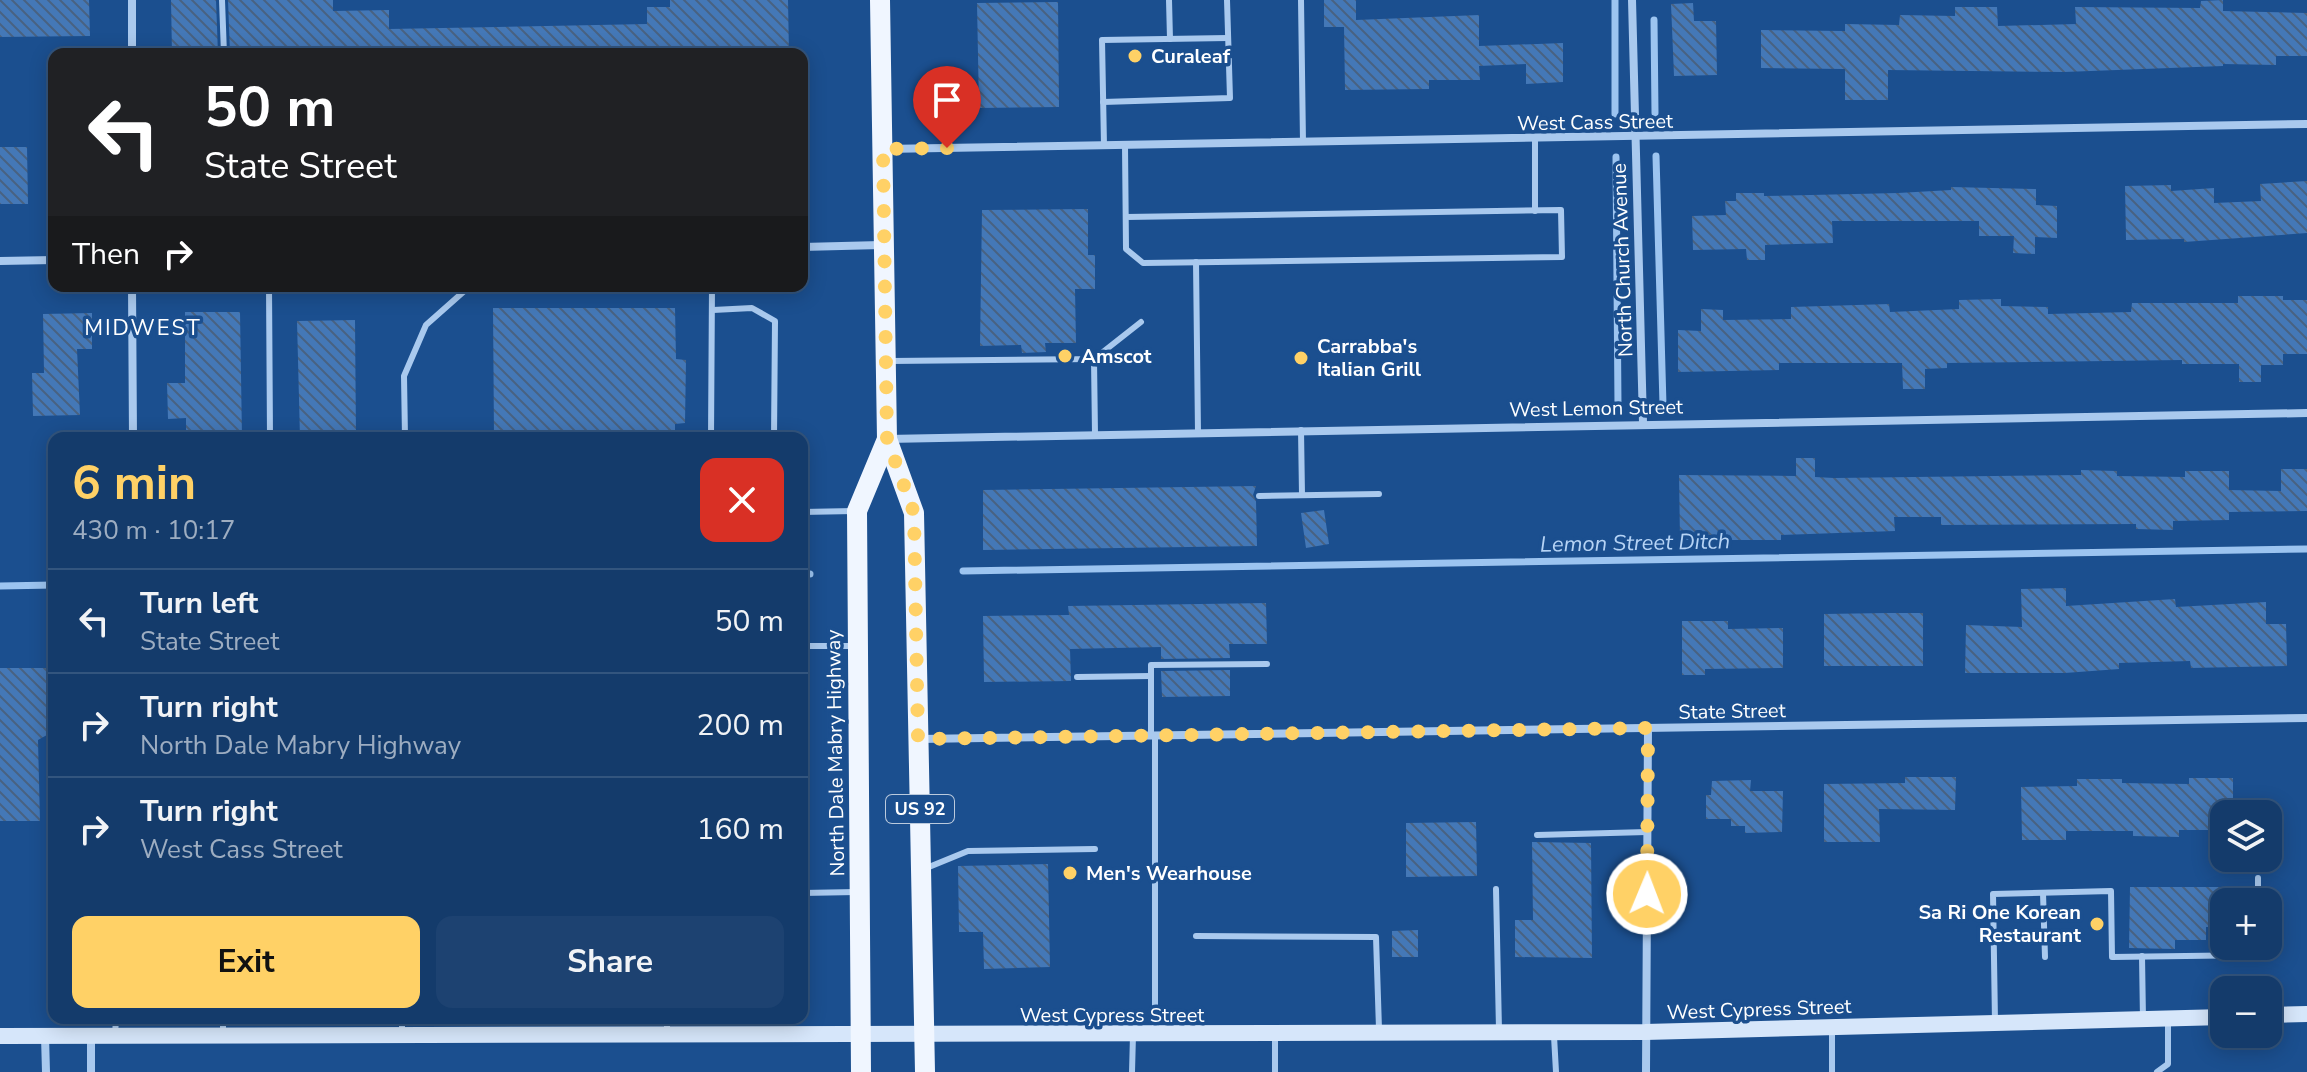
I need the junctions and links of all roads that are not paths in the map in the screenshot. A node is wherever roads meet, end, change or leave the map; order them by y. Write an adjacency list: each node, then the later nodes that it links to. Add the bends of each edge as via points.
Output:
1 (132, 0): 10 (street)
2 (222, 0): 11 (lane)
3 (880, 0): 19 (main road, North Dale Mabry Highway / US 92)
4 (1169, 0): 9 (lane)
5 (1227, 0): 8 (lane)
6 (1301, 0): 16 (lane)
7 (1632, 0): 14 (street, North Church Avenue)
8 (1228, 38): 9 (lane); 12 (lane, via 1230,98)
9 (1170, 39): 12 (lane, via 1102,40)
10 (132, 48)
11 (224, 48)
12 (1103, 102): 17 (lane)
13 (2307, 124): 14 (street, West Cass Street)
14 (1634, 137): 15 (street, West Cass Street); 36 (street, North Church Avenue)
15 (1535, 139): 16 (street, West Cass Street); 20 (lane)
16 (1303, 142): 18 (street, West Cass Street)
17 (1104, 146): 18 (street, West Cass Street); 19 (street, West Cass Street)
18 (1125, 146): 21 (lane)
19 (883, 149): 22 (main road, North Dale Mabry Highway / US 92)
20 (1535, 211): 21 (lane); 26 (lane, via 1561,210 1562,257)
21 (1126, 217): 26 (lane, via 1126,249 1143,263)
22 (884, 245): 23 (street); 34 (main road, North Dale Mabry Highway / US 92)
23 (808, 247)
24 (48, 260): 25 (street)
25 (0, 261)
26 (1196, 262): 43 (lane)
27 (132, 292): 38 (street)
28 (269, 292): 39 (lane)
29 (463, 292): 40 (lane, via 426,325 404,376)
30 (712, 292): 31 (lane)
31 (713, 310): 41 (lane); 42 (lane, via 752,308 775,321)
32 (1141, 322): 33 (lane)
33 (1094, 359): 34 (lane); 44 (lane)
34 (886, 361): 45 (main road, North Dale Mabry Highway / US 92)
35 (2307, 413): 36 (street, West Lemon Street)
36 (1643, 423): 37 (street, West Lemon Street)
37 (1301, 430): 43 (street, West Lemon Street); 47 (lane)
38 (133, 432)
39 (270, 432)
40 (405, 432)
41 (711, 432)
42 (774, 432)
43 (1198, 433): 44 (street, West Lemon Street)
44 (1095, 435): 45 (street, West Lemon Street)
45 (887, 439): 49 (main road, North Dale Mabry Highway / US 92); 59 (main road, North Dale Mabry Highway / US 92, via 914,513)
46 (1379, 494): 47 (lane)
47 (1302, 495): 48 (lane)
48 (1259, 496)
49 (857, 511): 50 (lane); 52 (main road, North Dale Mabry Highway / US 92)
50 (808, 512)
51 (808, 646): 52 (lane)
52 (858, 646): 67 (main road, North Dale Mabry Highway / US 92)
53 (1267, 664): 54 (lane, via 1151,665)
54 (1151, 676): 55 (lane); 58 (lane)
55 (1077, 677)
56 (2307, 718): 57 (street, State Street)
57 (1648, 728): 58 (street, State Street); 60 (street)
58 (1153, 736): 59 (street, State Street); 91 (lane)
59 (918, 739): 63 (main road, North Dale Mabry Highway / US 92)
60 (1647, 832): 61 (lane); 85 (street)
61 (1537, 835)
62 (1095, 849): 63 (lane, via 968,851)
63 (921, 871): 96 (main road, North Dale Mabry Highway / US 92)
64 (2258, 878): 65 (lane)
65 (2258, 888)
66 (1496, 889): 87 (lane)
67 (860, 892): 68 (lane); 97 (main road, North Dale Mabry Highway / US 92)
68 (808, 893)
69 (2043, 893): 72 (lane, via 2111,891 2112,957); 73 (lane); 79 (lane, via 1993,894)
70 (1196, 936): 86 (lane, via 1376,937)
71 (2210, 955): 72 (lane)
72 (2142, 956): 78 (lane)
73 (2045, 957)
74 (2307, 1014): 75 (street)
75 (2282, 1015)
76 (2210, 1017): 77 (street, West Cypress Street)
77 (2168, 1018): 78 (street, West Cypress Street); 107 (lane, via 2168,1064)
78 (2143, 1019): 79 (street, West Cypress Street)
79 (1995, 1023): 84 (street, West Cypress Street)
80 (116, 1024): 95 (lane)
81 (223, 1026): 82 (street, West Cypress Street); 95 (street, West Cypress Street)
82 (402, 1026): 83 (street, West Cypress Street)
83 (667, 1026): 97 (street, West Cypress Street)
84 (1832, 1027): 85 (street, West Cypress Street); 106 (lane)
85 (1645, 1032): 88 (street, West Cypress Street); 105 (street)
86 (1380, 1033): 87 (street, West Cypress Street); 89 (street, West Cypress Street)
87 (1499, 1033): 88 (street, West Cypress Street)
88 (1554, 1033): 104 (lane)
89 (1275, 1034): 91 (street, West Cypress Street); 103 (lane)
90 (1133, 1035): 91 (street, West Cypress Street); 96 (street, West Cypress Street); 102 (lane)
91 (1155, 1035)
92 (0, 1036): 93 (street, West Cypress Street)
93 (45, 1036): 94 (street, West Cypress Street); 98 (street)
94 (91, 1036): 95 (street, West Cypress Street); 99 (street)
95 (115, 1036)
96 (925, 1036): 97 (street, West Cypress Street); 101 (main road, North Dale Mabry Highway / US 92)
97 (862, 1037): 100 (main road, North Dale Mabry Highway / US 92)
98 (46, 1072)
99 (91, 1072)
100 (861, 1072)
101 (925, 1072)
102 (1132, 1072)
103 (1275, 1072)
104 (1556, 1072)
105 (1646, 1072)
106 (1832, 1072)
107 (2157, 1072)

